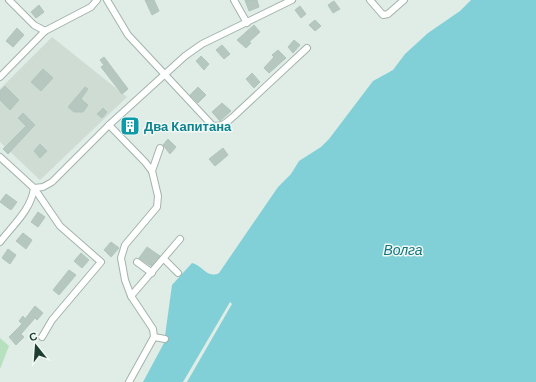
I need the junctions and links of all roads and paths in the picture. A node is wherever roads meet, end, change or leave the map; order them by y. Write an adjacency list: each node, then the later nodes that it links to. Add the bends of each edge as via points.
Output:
1 (9, 0): 9 (street, via 34,25)
2 (97, 0): 9 (street, via 91,7)
3 (107, 0): 11 (street, via 128,35)
4 (234, 0): 8 (street)
5 (292, 0): 8 (street)
6 (370, 0): 7 (street, via 383,15 388,14)
7 (404, 0)
8 (246, 23): 11 (street, via 202,44)
9 (45, 31): 12 (street)
10 (307, 48): 11 (street, via 221,126 212,125)
11 (164, 74): 13 (street)
12 (0, 77)
13 (109, 126): 16 (street); 17 (street, via 52,182)
14 (160, 148): 16 (street)
15 (0, 157): 17 (street)
16 (152, 171): 24 (street, via 158,196 157,207 125,245 121,258)
17 (34, 188): 19 (street, via 28,207); 26 (street, via 60,226 101,262 52,320)
18 (180, 239): 20 (street)
19 (0, 242)
20 (164, 259): 22 (street); 23 (street)
21 (137, 262): 22 (street)
22 (152, 273): 24 (street)
23 (178, 273)
24 (131, 296): 25 (street, via 153,329)
25 (154, 337): 27 (street); 28 (street)
26 (42, 338)
27 (165, 339)
28 (130, 382)

